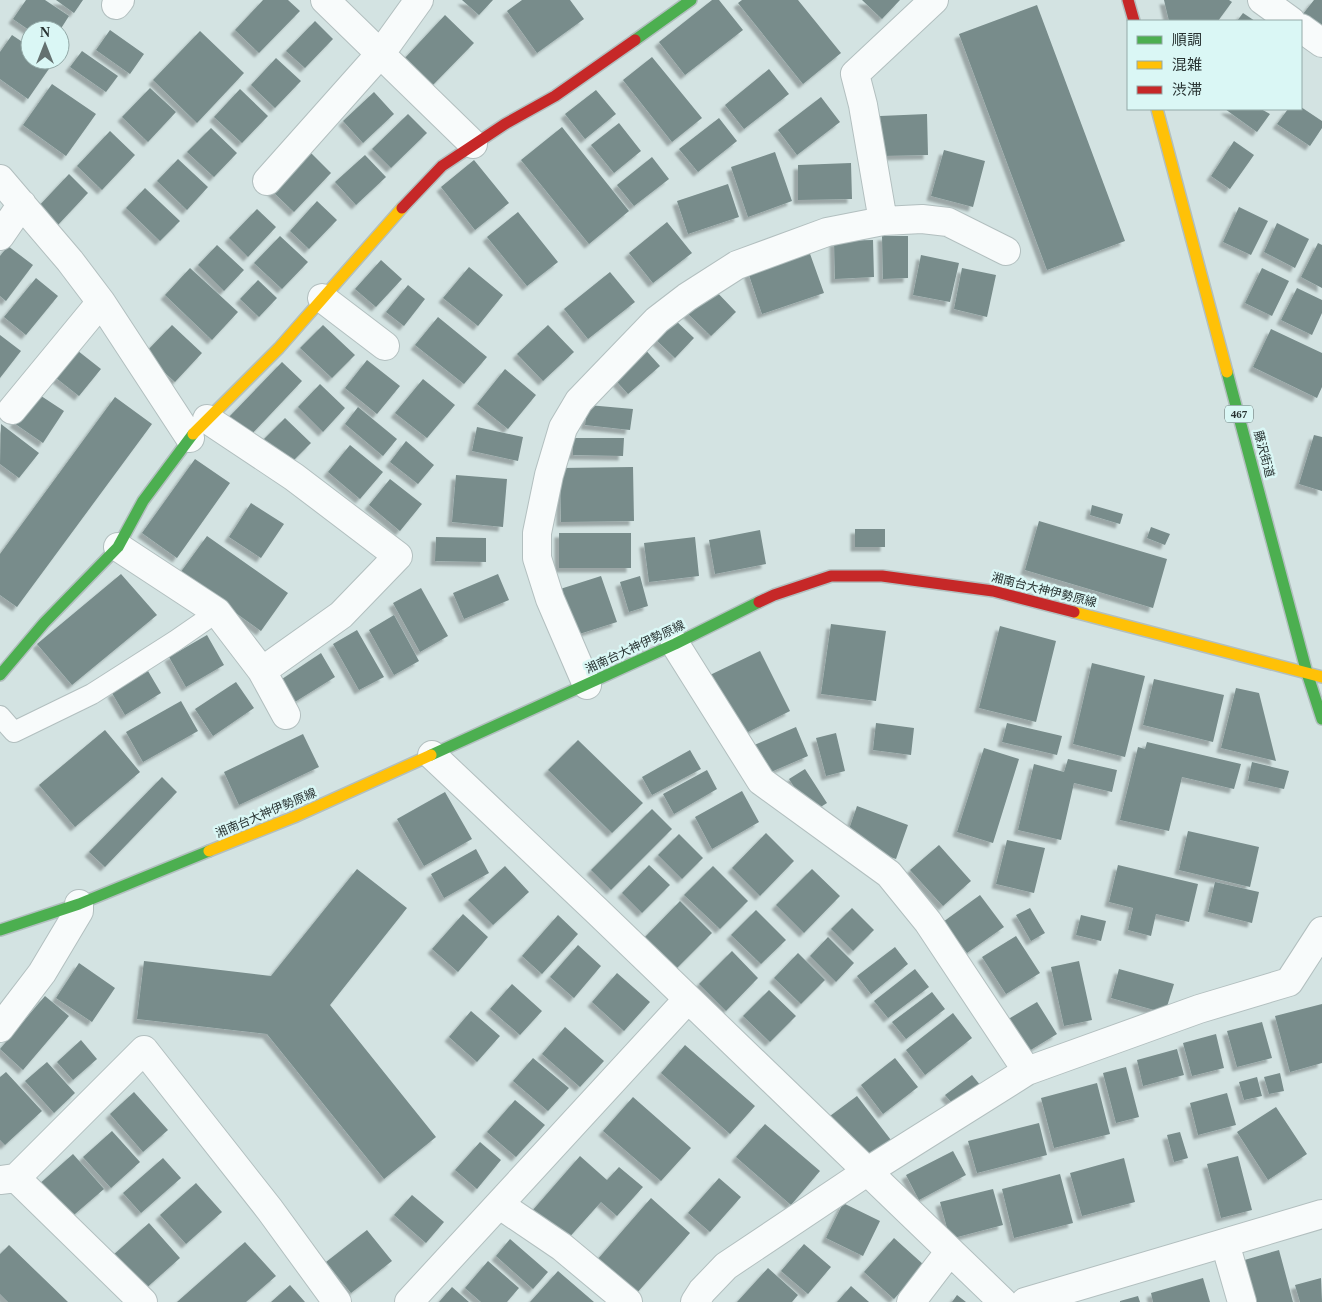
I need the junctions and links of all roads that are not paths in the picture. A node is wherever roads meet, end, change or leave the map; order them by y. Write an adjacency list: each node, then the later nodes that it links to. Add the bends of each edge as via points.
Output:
1 (325, 0): 11 (street)
2 (420, 0): 11 (street)
3 (691, 0): 13 (main road, via 556,96)
4 (934, 0): 17 (street, via 855,74)
5 (1128, 0): 7 (main road)
6 (1262, 0): 8 (street)
7 (1134, 20)
8 (1290, 20)
9 (1302, 29): 10 (street)
10 (1322, 44)
11 (382, 53): 13 (street); 15 (street)
12 (1157, 110): 29 (main road, 藤沢街道 / 467)
13 (473, 144): 20 (main road, via 442,166 416,192)
14 (0, 179): 16 (street)
15 (267, 181)
16 (22, 204): 18 (street); 21 (street)
17 (883, 221): 19 (street, via 922,218 948,222); 32 (street, via 827,232 737,265 657,320 579,401 563,428 549,474 537,533 537,558 550,600)
18 (0, 236)
19 (1006, 251)
20 (322, 298): 22 (street); 24 (main road, via 279,348)
21 (101, 302): 23 (street); 24 (street)
22 (385, 346)
23 (12, 410)
24 (199, 428): 25 (main road, via 142,501); 28 (street, via 294,477 398,556 341,616)
25 (118, 547): 26 (street); 30 (main road, via 44,623)
26 (217, 612): 28 (street); 34 (lane, via 92,694 14,732)
27 (674, 644): 29 (main road, 湘南台大神伊勢原線, via 783,591 830,576 882,576 993,591); 32 (main road, 湘南台大神伊勢原線); 42 (street, via 761,781 889,874 928,922)
28 (262, 671): 33 (street)
29 (1308, 673): 31 (main road, 湘南台大神伊勢原線); 35 (main road, 藤沢街道 / 467)
30 (0, 675)
31 (1322, 677)
32 (587, 685): 36 (main road, 湘南台大神伊勢原線)
33 (286, 715)
34 (0, 716)
35 (1322, 719)
36 (432, 755): 37 (main road, 湘南台大神伊勢原線, via 294,817); 40 (street)
37 (79, 904): 38 (main road, 湘南台大神伊勢原線); 41 (street, via 42,973)
38 (0, 930)
39 (1322, 931): 42 (street, via 1288,982 1199,1009)
40 (688, 999): 43 (street); 45 (street)
41 (0, 1028)
42 (1027, 1071): 43 (street)
43 (868, 1172): 48 (street); 53 (street, via 726,1266)
44 (8, 1179): 49 (street); 50 (street, via 144,1050 270,1210)
45 (500, 1204): 51 (street); 52 (street, via 562,1248)
46 (1322, 1214): 47 (street)
47 (1224, 1243): 56 (street); 57 (street)
48 (950, 1251): 54 (street); 55 (street)
49 (143, 1302)
50 (337, 1302)
51 (410, 1302)
52 (628, 1302)
53 (695, 1302)
54 (911, 1302)
55 (1003, 1302)
56 (1025, 1302)
57 (1242, 1302)

